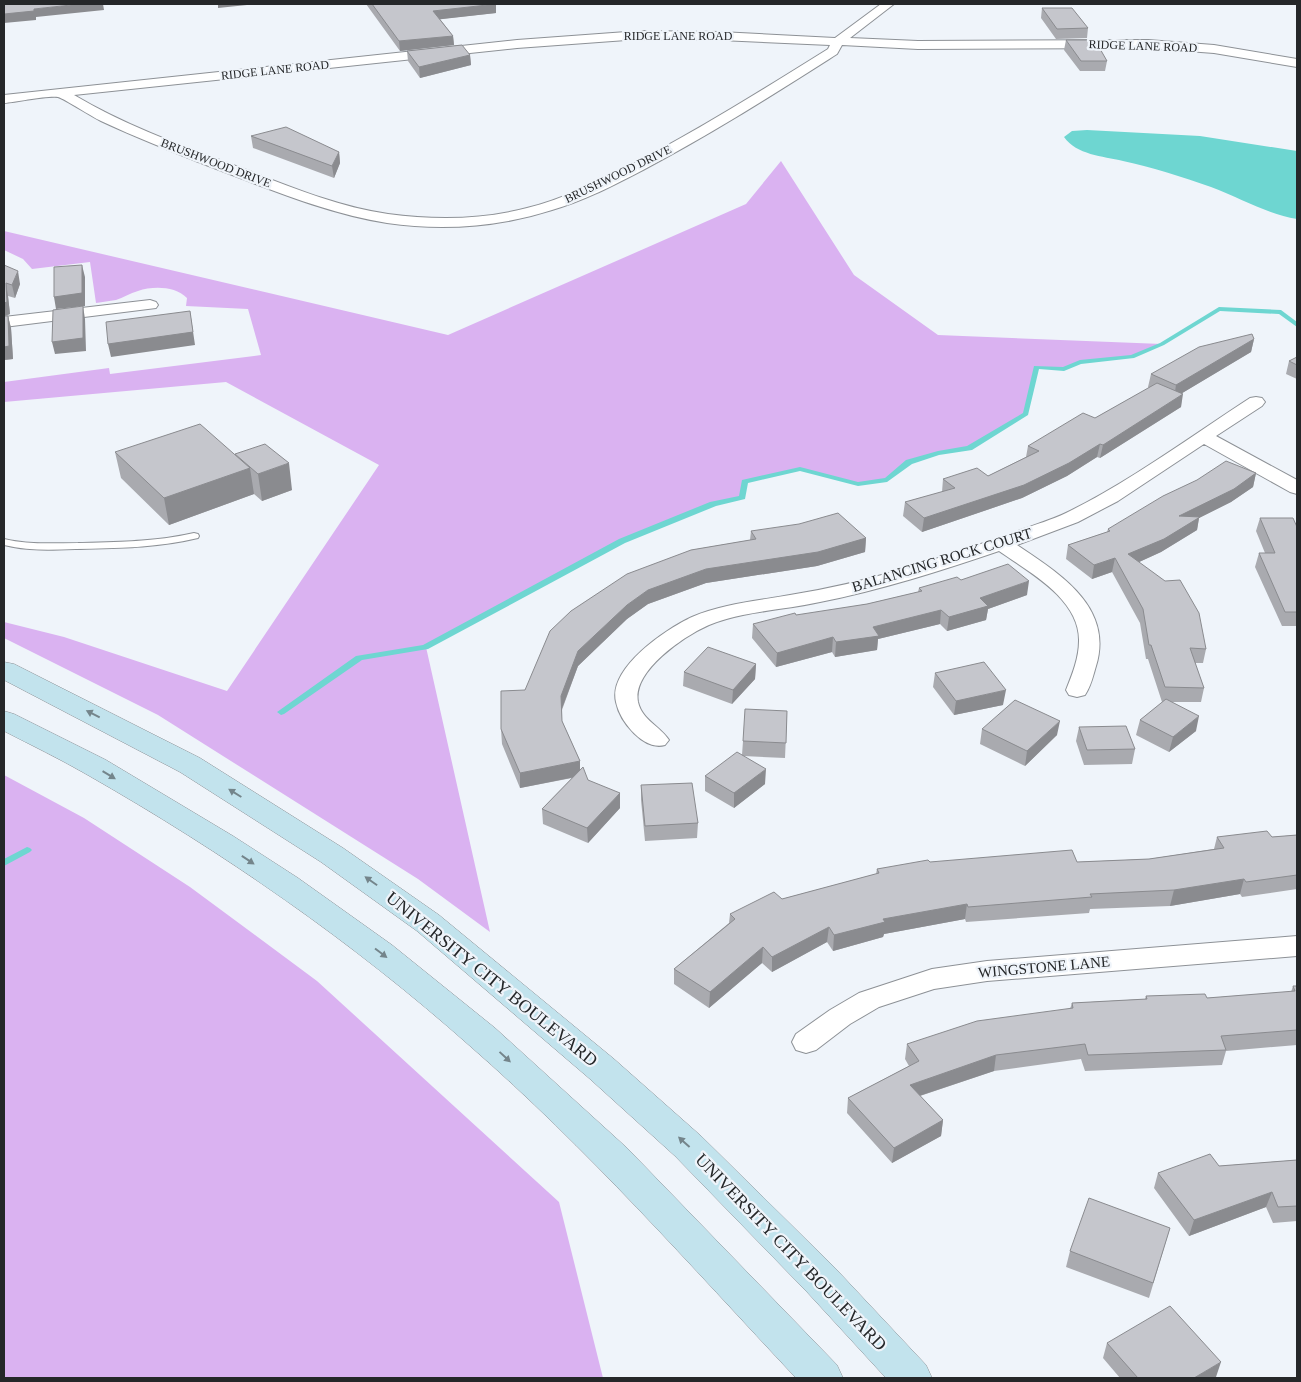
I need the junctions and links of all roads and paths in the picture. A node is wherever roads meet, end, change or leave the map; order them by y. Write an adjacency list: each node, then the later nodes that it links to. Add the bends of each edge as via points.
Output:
1 (888, 4): 2 (street, BRUSHWOOD DRIVE)
2 (838, 42): 3 (street, RIDGE LANE ROAD, via 1156,45 1214,49); 4 (street, RIDGE LANE ROAD, via 675,34 606,36); 4 (street, BRUSHWOOD DRIVE, via 833,50 728,117 594,189 544,208 465,220 423,222 386,218 296,193 135,130)
3 (1297, 63)
4 (60, 93): 5 (street, RIDGE LANE ROAD)
5 (4, 99)
6 (150, 304): 7 (street)
7 (4, 322)
8 (1256, 402): 9 (street, BALANCING ROCK COURT)
9 (1204, 437): 10 (street); 13 (street, BALANCING ROCK COURT, via 1093,507)
10 (1297, 488)
11 (194, 536): 12 (lane, via 124,545 24,547)
12 (4, 542)
13 (1002, 544): 15 (street, via 1057,583 1074,601 1085,621 1090,639); 17 (street, BALANCING ROCK COURT, via 865,586 728,612 676,634 651,654 628,686 627,702 638,724)
14 (4, 670): 21 (main road, UNIVERSITY CITY BOULEVARD, one-way to 14, via 821,1280 688,1146 428,923 332,855 190,765)
15 (1077, 690)
16 (4, 720): 20 (main road, one-way to 20, via 96,767 222,843 380,953 483,1037 614,1159)
17 (657, 740)
18 (1297, 946): 19 (street, WINGSTONE LANE, via 932,979 869,1000 840,1016)
19 (806, 1042)
20 (823, 1378)
21 (912, 1378)

